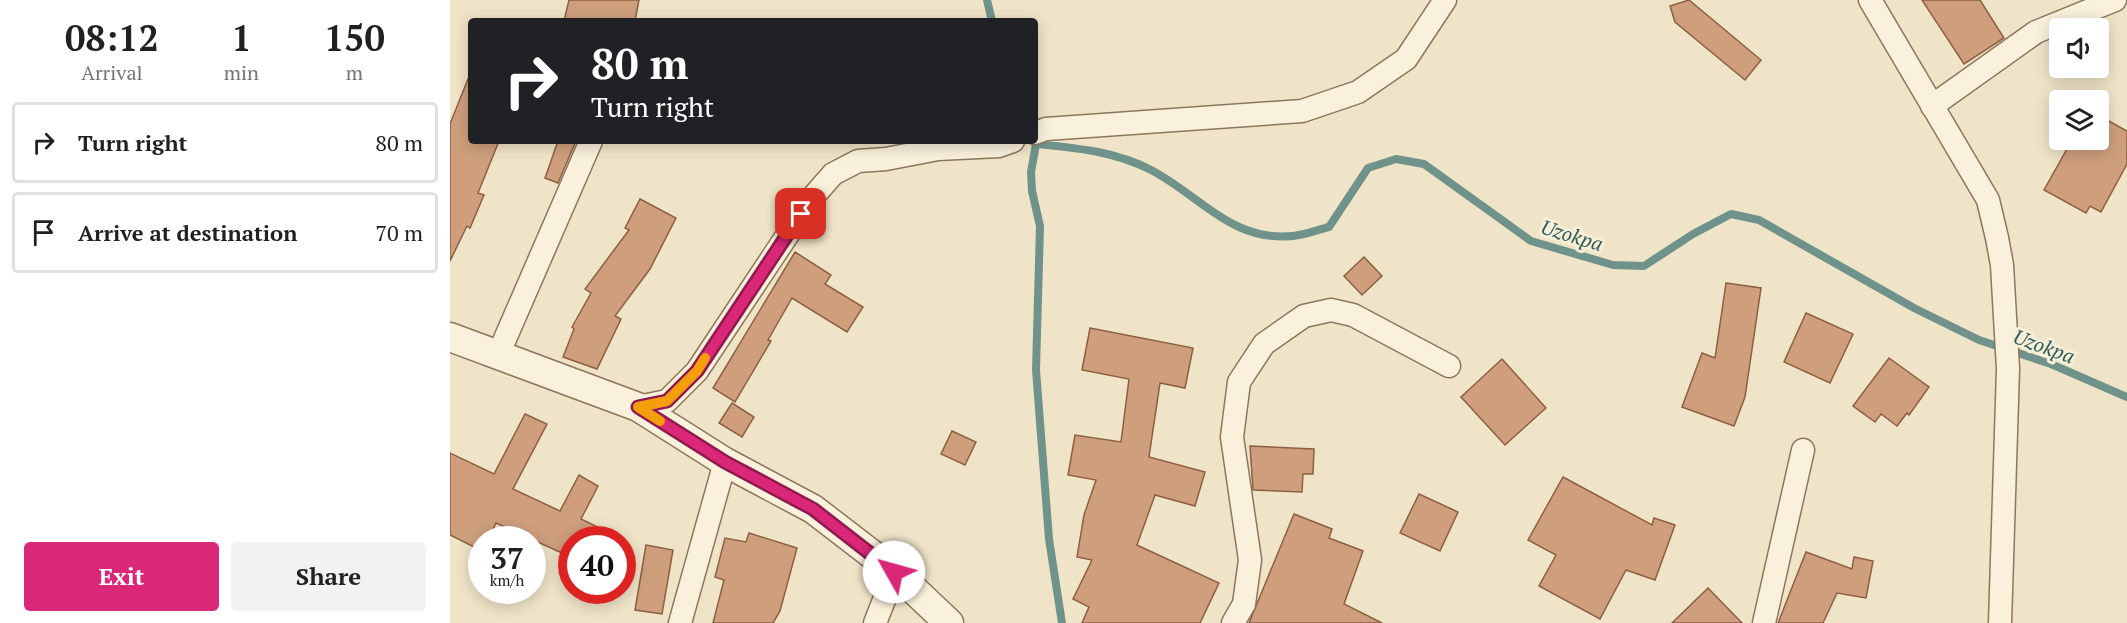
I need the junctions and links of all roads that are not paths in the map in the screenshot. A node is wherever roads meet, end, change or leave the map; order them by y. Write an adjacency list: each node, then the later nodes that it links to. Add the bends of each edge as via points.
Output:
1 (1445, 0): 5 (street, via 1406,59 1358,92 1302,111 1119,122)
2 (1870, 0): 4 (street)
3 (2115, 0): 4 (street, via 2036,32)
4 (1932, 106): 20 (street, via 1988,200 2002,265 2008,369)
5 (1038, 132)
6 (590, 144): 9 (street)
7 (1005, 144): 11 (street, via 858,161 833,174 812,198 697,371 667,401)
8 (450, 337): 9 (street)
9 (498, 355): 11 (street)
10 (1449, 366): 18 (street, via 1353,315 1332,310 1304,316 1264,344 1239,382 1233,437 1250,560 1244,604)
11 (638, 407): 13 (street)
12 (1803, 450): 19 (street)
13 (725, 462): 14 (street, via 813,509); 15 (street)
14 (894, 572): 16 (street); 17 (street)
15 (680, 623)
16 (875, 623)
17 (949, 623)
18 (1233, 623)
19 (1764, 623)
20 (2000, 623)

